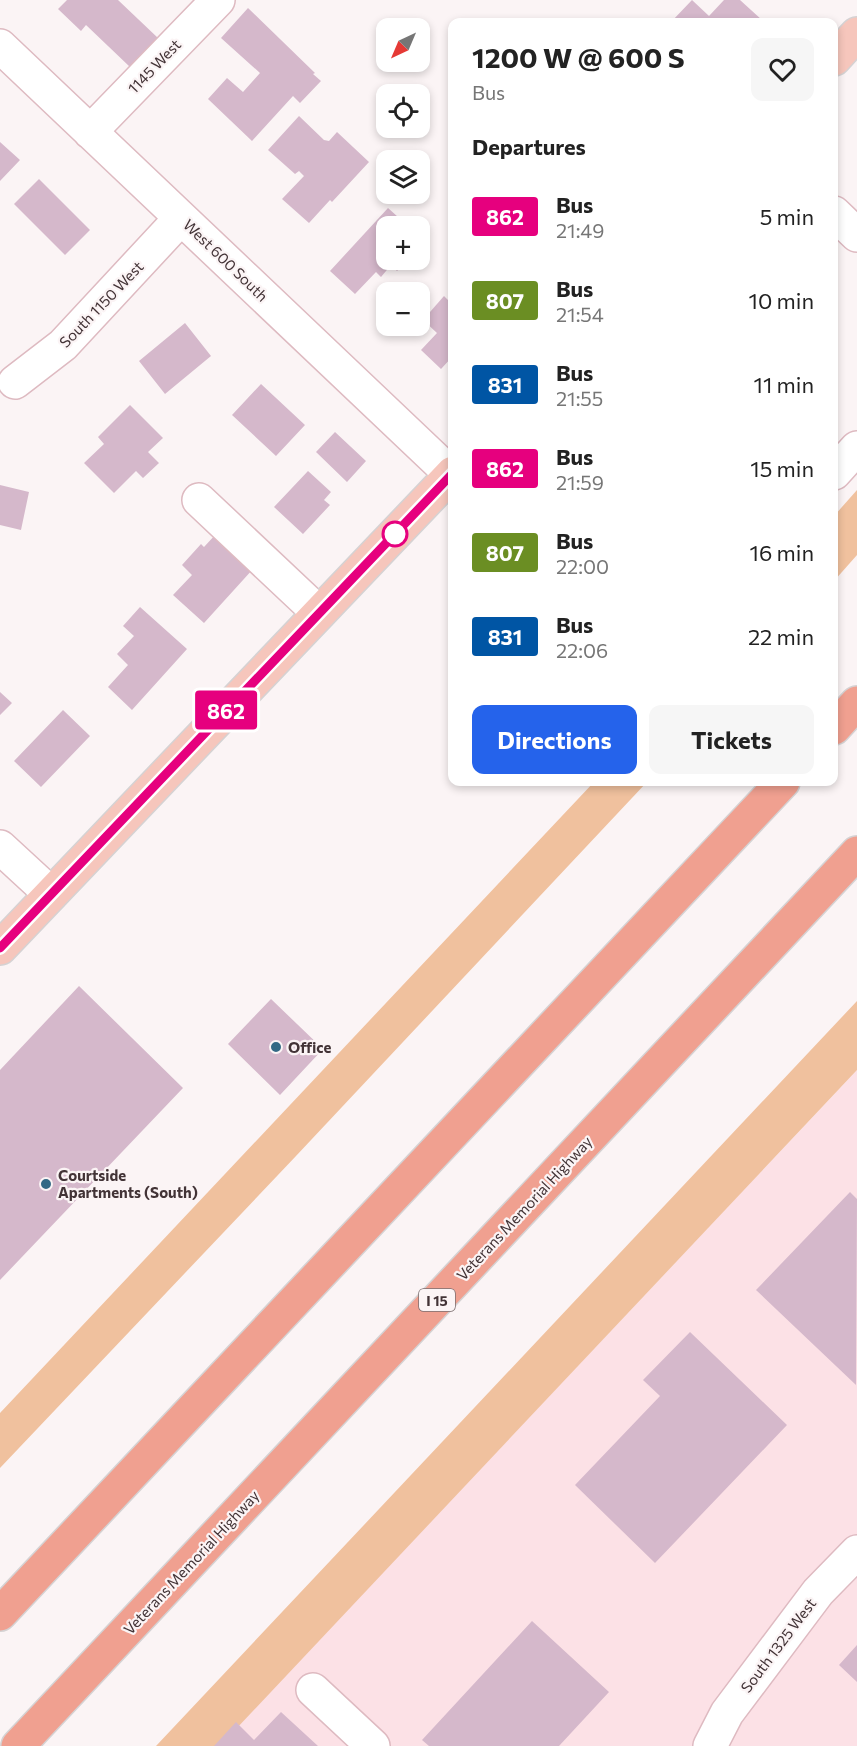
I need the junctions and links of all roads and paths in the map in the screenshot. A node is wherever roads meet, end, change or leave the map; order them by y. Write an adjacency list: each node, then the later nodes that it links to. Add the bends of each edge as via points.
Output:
1 (218, 0): 5 (street, 1145 West)
2 (857, 33): 4 (main road)
3 (0, 46): 5 (street, West 600 South)
4 (838, 54)
5 (90, 132): 7 (street, West 600 South)
6 (838, 217): 8 (street)
7 (181, 218): 9 (street, South 1150 West, via 63,345); 12 (street, West 600 South)
8 (857, 235)
9 (15, 382)
10 (857, 447): 11 (street)
11 (838, 468)
12 (448, 470)
13 (448, 478): 15 (main road)
14 (199, 500): 15 (street)
15 (319, 613): 21 (main road)
16 (857, 703): 17 (highway)
17 (838, 724)
18 (779, 786): 24 (highway)
19 (0, 847): 21 (street)
20 (857, 854): 26 (highway, Veterans Memorial Highway / I 15)
21 (51, 894): 22 (main road)
22 (0, 948)
23 (857, 1552): 28 (street, South 1325 West, via 819,1592 755,1676 727,1713)
24 (0, 1614)
25 (313, 1690): 27 (street)
26 (18, 1746)
27 (373, 1746)
28 (710, 1746)

